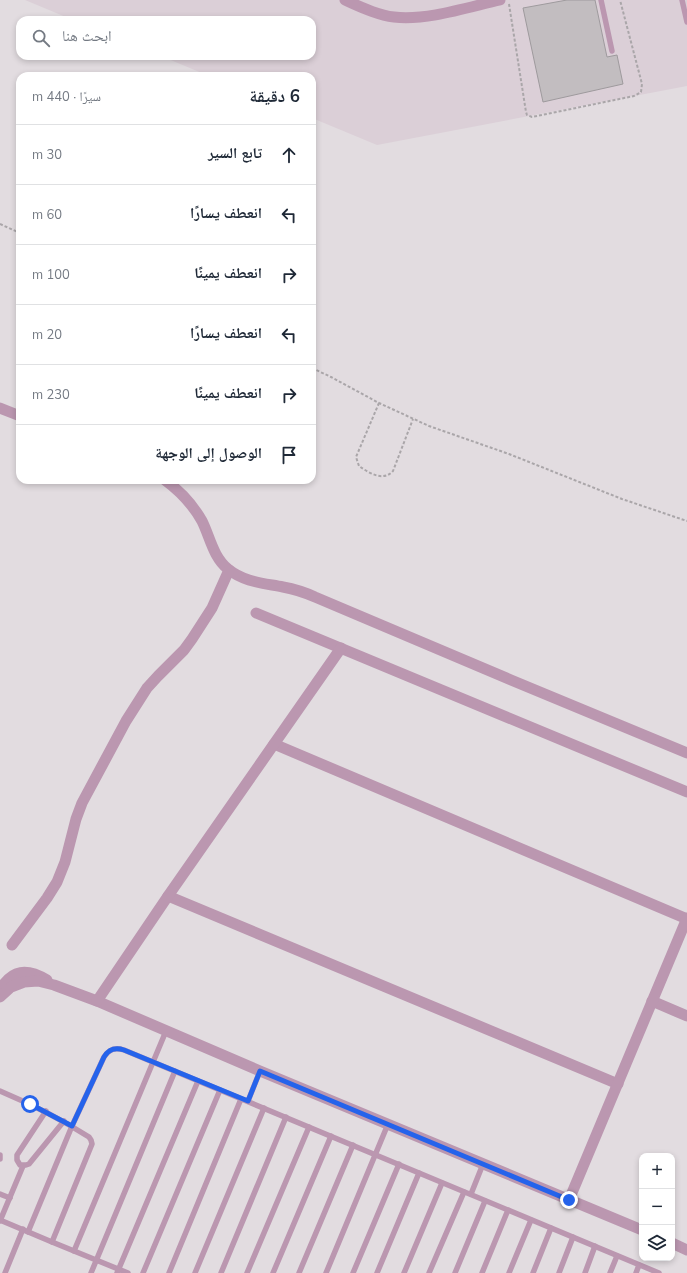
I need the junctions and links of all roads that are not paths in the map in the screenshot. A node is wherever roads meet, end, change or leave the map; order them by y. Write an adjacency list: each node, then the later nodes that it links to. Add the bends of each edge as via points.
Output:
1 (345, 0): 2 (street, via 380,14 408,18 435,15)
2 (500, 0)
3 (601, 0): 6 (lane)
4 (682, 0): 5 (lane)
5 (687, 22)
6 (612, 51)
7 (0, 408): 8 (street)
8 (16, 414)
9 (170, 484): 10 (street, via 191,505 201,520 217,557)
10 (229, 570): 14 (street, via 254,582 292,589 315,597); 18 (street, via 212,608 192,639 147,688 126,721 82,802 57,882)
11 (256, 612): 12 (street)
12 (341, 648): 13 (street); 15 (street)
13 (274, 744): 16 (street); 17 (street)
14 (687, 753)
15 (687, 792)
16 (168, 896): 22 (street); 30 (street)
17 (687, 918): 23 (street)
18 (12, 946)
19 (54, 984): 20 (street, via 39,975 25,972 6,980); 21 (street, via 24,982 11,987); 22 (street)
20 (0, 990)
21 (0, 997)
22 (97, 1001): 25 (street)
23 (652, 1001): 24 (street); 30 (street)
24 (687, 1016)
25 (166, 1031): 26 (lane); 28 (street)
26 (153, 1062): 27 (lane); 40 (lane, via 116,1048 109,1051); 69 (lane)
27 (176, 1071): 29 (lane); 71 (lane)
28 (260, 1071): 34 (lane); 39 (street)
29 (198, 1080): 31 (lane); 73 (lane)
30 (618, 1084): 57 (street)
31 (220, 1090): 33 (lane); 77 (lane)
32 (0, 1091): 36 (lane)
33 (242, 1099): 34 (lane); 78 (lane)
34 (248, 1101): 35 (lane)
35 (264, 1108): 37 (lane); 79 (lane)
36 (46, 1111): 38 (lane); 49 (lane, via 17,1155 17,1160)
37 (286, 1118): 41 (lane); 80 (lane)
38 (64, 1121): 40 (lane); 49 (lane, via 31,1162)
39 (388, 1124): 45 (lane); 48 (street)
40 (72, 1126): 63 (lane); 65 (lane, via 89,1137 92,1146)
41 (309, 1127): 42 (lane); 81 (lane)
42 (331, 1136): 43 (lane); 82 (lane)
43 (353, 1145): 45 (lane); 83 (lane)
44 (0, 1155): 46 (lane)
45 (375, 1155): 47 (lane); 84 (lane)
46 (0, 1159)
47 (398, 1164): 50 (lane); 85 (lane)
48 (483, 1164): 54 (lane); 57 (street)
49 (23, 1166): 55 (lane)
50 (419, 1173): 51 (lane); 86 (lane)
51 (442, 1182): 52 (lane); 87 (lane)
52 (464, 1192): 54 (lane); 88 (lane)
53 (0, 1194): 55 (lane)
54 (471, 1194): 56 (lane)
55 (10, 1198): 59 (lane)
56 (485, 1200): 58 (lane); 89 (lane)
57 (569, 1200): 62 (street)
58 (508, 1210): 60 (lane); 90 (lane)
59 (0, 1220): 63 (lane)
60 (531, 1220): 61 (lane); 91 (lane)
61 (551, 1228): 64 (lane); 92 (lane)
62 (639, 1229)
63 (25, 1230): 65 (lane); 74 (lane)
64 (573, 1237): 67 (lane); 93 (lane)
65 (52, 1242): 69 (lane)
66 (675, 1244): 68 (street)
67 (595, 1246): 70 (lane); 94 (lane)
68 (687, 1250)
69 (74, 1251): 71 (lane)
70 (617, 1256): 72 (lane); 95 (lane)
71 (96, 1260): 73 (lane); 75 (lane)
72 (640, 1265): 96 (lane); 97 (lane)
73 (118, 1271): 76 (lane)
74 (5, 1273)
75 (91, 1273)
76 (128, 1273)
77 (143, 1273)
78 (169, 1273)
79 (195, 1273)
80 (221, 1273)
81 (247, 1273)
82 (273, 1273)
83 (300, 1273)
84 (326, 1273)
85 (353, 1273)
86 (377, 1273)
87 (404, 1273)
88 (429, 1273)
89 (455, 1273)
90 (482, 1273)
91 (509, 1273)
92 (533, 1273)
93 (559, 1273)
94 (585, 1273)
95 (610, 1273)
96 (636, 1273)
97 (659, 1273)

